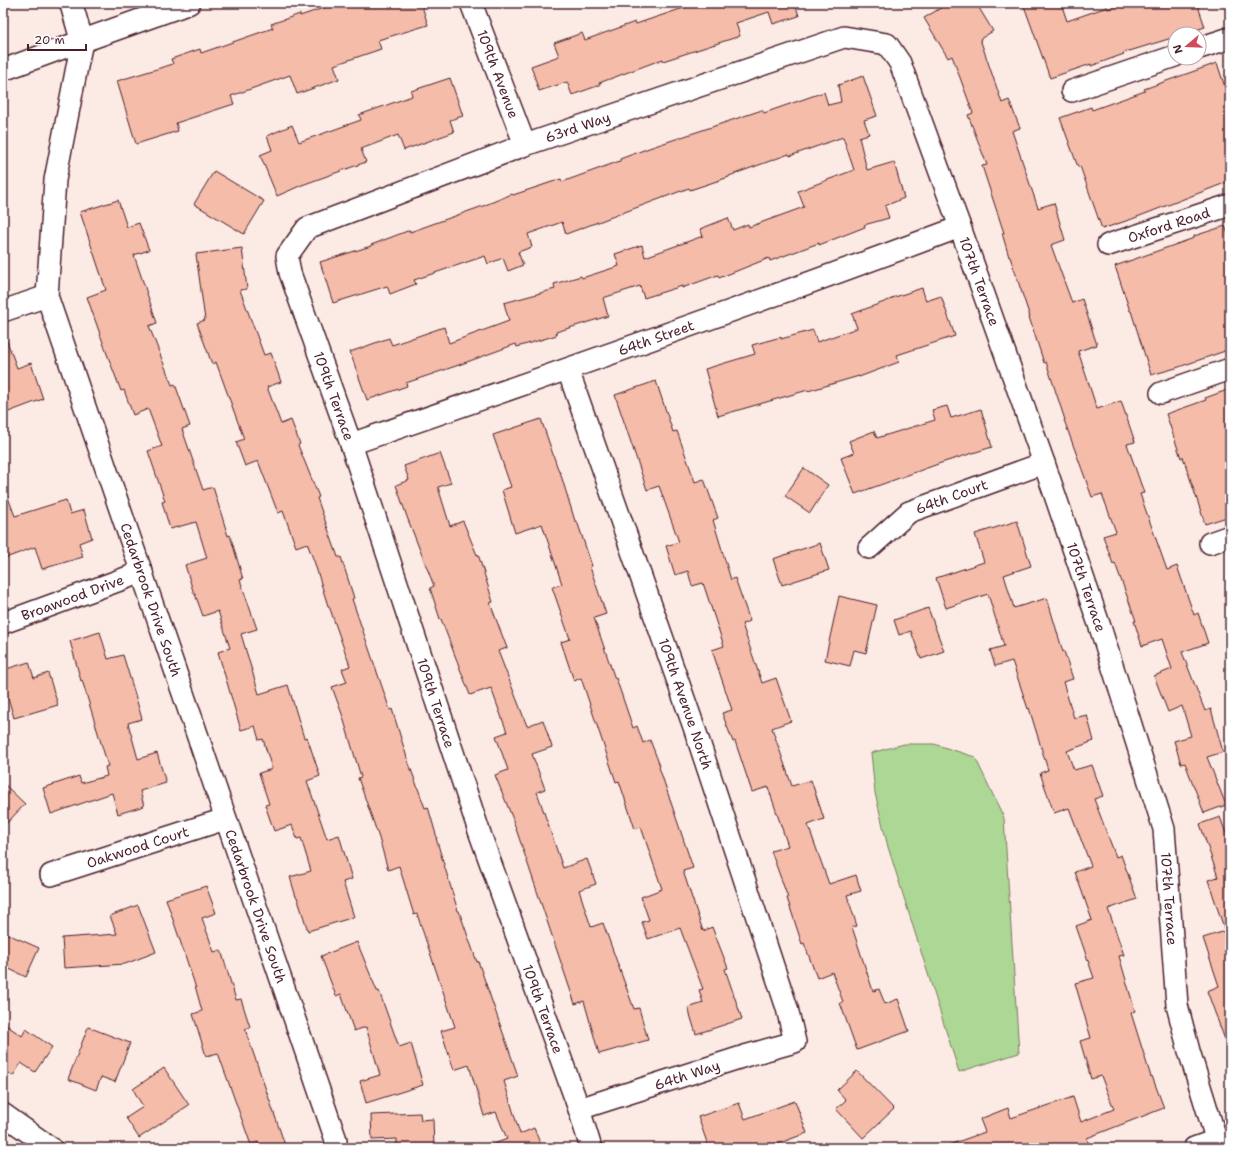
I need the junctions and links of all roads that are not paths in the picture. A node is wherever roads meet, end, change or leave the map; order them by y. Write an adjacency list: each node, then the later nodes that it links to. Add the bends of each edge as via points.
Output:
1 (71, 3): 5 (street)
2 (189, 3): 5 (street)
3 (471, 3): 11 (street, 109th Avenue)
4 (1230, 38): 7 (street)
5 (82, 41): 9 (street); 16 (street, Cedarbrook Drive South, via 55,180)
6 (887, 44): 11 (street, 63rd Way, via 844,37); 13 (street, 107th Terrace, via 900,63)
7 (1207, 45)
8 (1167, 59): 10 (street)
9 (3, 70)
10 (1072, 91)
11 (524, 145): 15 (street, 63rd Way, via 307,228)
12 (1230, 205): 14 (street, Oxford Road)
13 (960, 227): 19 (street, 64th Street); 22 (street, 107th Terrace)
14 (1108, 245)
15 (287, 256): 21 (street, 109th Terrace, via 290,273)
16 (47, 296): 17 (street); 26 (street, Cedarbrook Drive South)
17 (3, 311)
18 (1230, 369): 20 (street)
19 (568, 370): 21 (street, 64th Street); 30 (street, 109th Avenue North, via 694,727 787,1008)
20 (1161, 393)
21 (351, 444): 31 (street, 109th Terrace, via 479,831)
22 (1044, 463): 25 (street, 64th Court, via 910,512); 33 (street, 107th Terrace, via 1101,630 1164,829 1177,1005)
23 (1230, 536): 24 (street)
24 (1210, 543)
25 (869, 548)
26 (142, 572): 27 (street, Broawood Drive); 28 (street, Cedarbrook Drive South)
27 (3, 623)
28 (225, 819): 29 (street, Oakwood Court); 35 (street, Cedarbrook Drive South, via 336,1140)
29 (51, 876)
30 (795, 1042): 31 (street, 64th Way)
31 (579, 1109): 36 (street, 109th Terrace)
32 (3, 1114): 34 (street)
33 (1218, 1144): 37 (street)
34 (51, 1148)
35 (335, 1148)
36 (591, 1148)
37 (1194, 1148)

